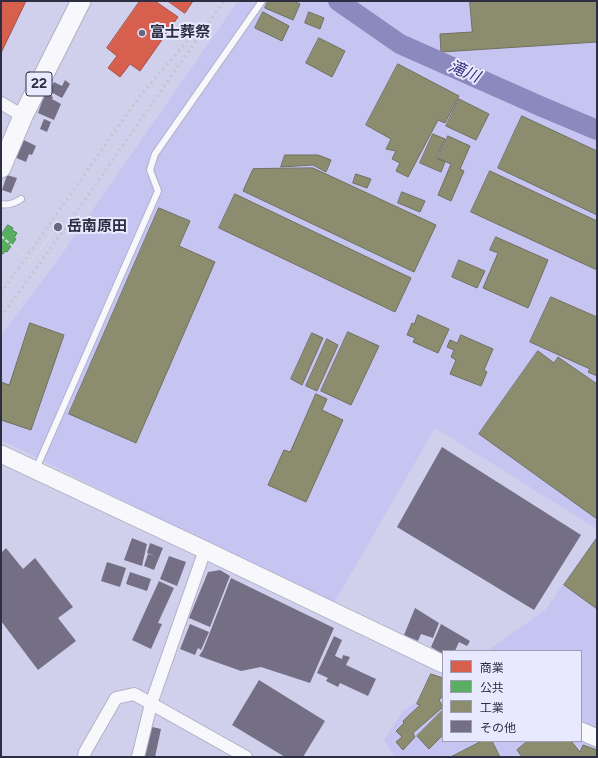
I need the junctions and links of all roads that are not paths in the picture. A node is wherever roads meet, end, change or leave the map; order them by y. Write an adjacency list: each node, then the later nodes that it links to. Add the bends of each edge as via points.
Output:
1 (81, 1): 4 (main road, 22)
2 (262, 1): 9 (lane, via 155,154 150,170 158,191)
3 (1, 103): 4 (street)
4 (23, 116): 5 (main road, 22)
5 (1, 168)
6 (21, 199): 7 (lane, via 13,204)
7 (1, 204)
8 (1, 454): 9 (street)
9 (35, 470): 10 (street)
10 (205, 550): 11 (street); 12 (street)
11 (442, 664)
12 (151, 704): 15 (street, via 134,694 116,698); 16 (street); 17 (street)
13 (582, 731): 14 (street)
14 (597, 738)
15 (84, 757)
16 (138, 757)
17 (246, 757)

